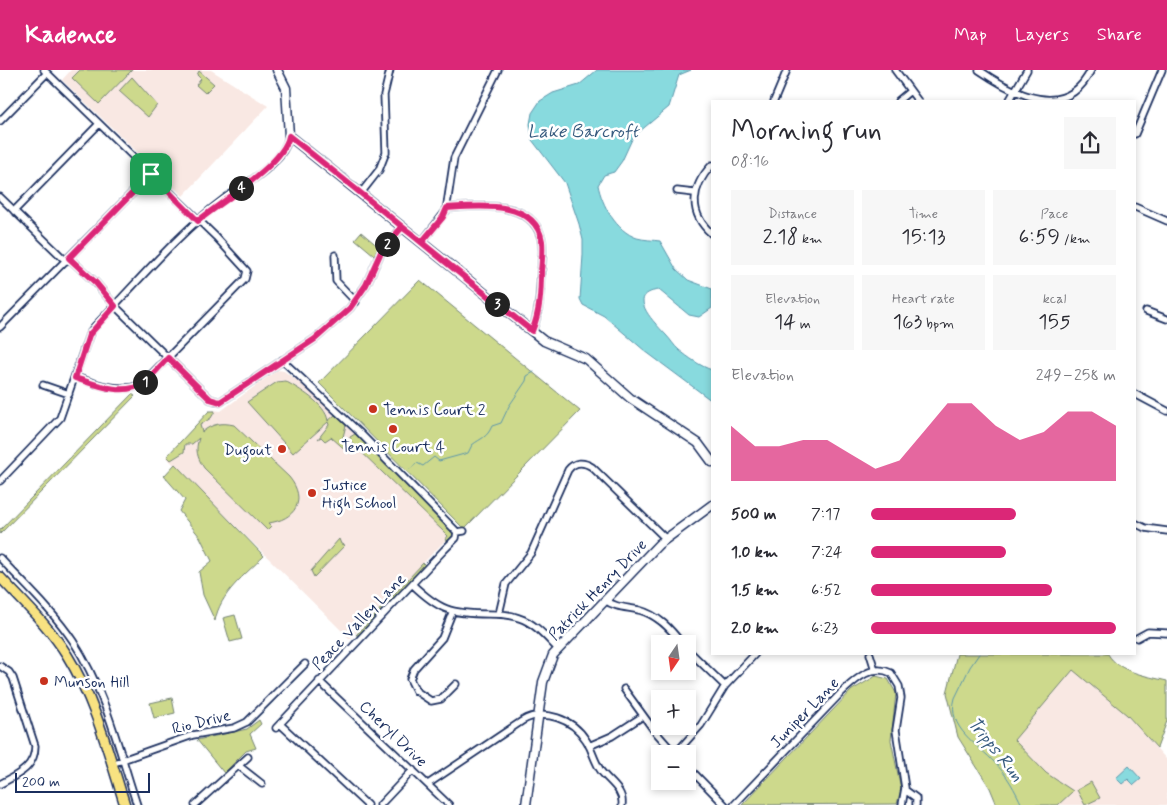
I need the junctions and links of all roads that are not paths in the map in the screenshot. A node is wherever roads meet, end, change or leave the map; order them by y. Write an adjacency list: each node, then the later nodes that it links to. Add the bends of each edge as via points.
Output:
1 (277, 70): 20 (street, via 286,88)
2 (390, 70): 24 (street, via 384,95 386,152 379,170)
3 (498, 70): 28 (street, via 454,158)
4 (787, 70): 13 (street)
5 (896, 70): 12 (street)
6 (979, 70): 11 (street)
7 (1027, 70): 11 (street)
8 (1091, 70): 11 (street, via 1076,91 1058,100 1042,100)
9 (1162, 70): 19 (street)
10 (45, 72): 17 (street); 18 (street)
11 (1016, 90): 16 (street)
12 (910, 91): 14 (street); 15 (street)
13 (774, 100)
14 (899, 100)
15 (917, 100)
16 (1010, 100)
17 (0, 122)
18 (99, 124): 22 (street); 29 (street)
19 (1136, 132)
20 (289, 136): 24 (street); 30 (street, via 286,146 264,171)
21 (711, 166): 25 (street)
22 (151, 174): 30 (street); 36 (street)
23 (677, 191): 25 (street)
24 (361, 193): 32 (street)
25 (694, 193): 33 (street, via 698,216)
26 (0, 197): 29 (street)
27 (1136, 207): 31 (street)
28 (447, 208): 34 (street); 42 (street, via 511,210 526,215 534,222 542,239 542,256 539,309)
29 (14, 211): 36 (street)
30 (198, 221): 38 (street); 43 (street, via 247,271 245,279)
31 (1167, 221)
32 (402, 227): 34 (street); 37 (street, via 376,259)
33 (711, 233)
34 (422, 242): 42 (street)
35 (334, 255): 37 (street, via 336,281)
36 (68, 259): 38 (street, via 96,283); 41 (street)
37 (356, 302): 44 (street, via 315,339)
38 (115, 306): 43 (street); 45 (street, via 89,335)
39 (1146, 311): 40 (street)
40 (1167, 319)
41 (0, 328)
42 (532, 331): 50 (street, via 549,344 586,359 630,398 698,443)
43 (168, 358): 44 (street, via 217,402); 45 (street, via 144,383 134,387 105,387)
44 (282, 360): 56 (street, via 359,432)
45 (75, 378): 47 (street)
46 (43, 385): 47 (street)
47 (70, 394): 51 (street, via 56,424)
48 (1136, 395): 49 (street)
49 (1167, 411)
50 (711, 461)
51 (0, 481)
52 (711, 507): 57 (street, Patrick Henry Drive)
53 (1136, 524): 55 (street)
54 (464, 531): 56 (street)
55 (1167, 531)
56 (456, 532): 60 (street, Peace Valley Lane, via 456,538)
57 (666, 539): 61 (street, Patrick Henry Drive); 63 (street, via 592,468 584,464 573,465 531,553 506,584)
58 (0, 558): 84 (street, via 58,621 82,656 100,694)
59 (0, 577): 85 (main road, via 58,642 73,665 87,693)
60 (412, 584): 62 (street, via 431,602); 74 (street, Peace Valley Lane)
61 (605, 600): 65 (street, via 614,606 638,610 657,618); 67 (street, Patrick Henry Drive)
62 (452, 613): 63 (street); 75 (street, via 442,638 414,669 410,679 416,691 432,701 441,699)
63 (499, 614): 67 (street, via 528,622)
64 (1167, 633): 66 (street, via 1148,632)
65 (675, 635)
66 (1137, 638)
67 (558, 649): 78 (street, Patrick Henry Drive, via 545,672)
68 (754, 655): 76 (street)
69 (870, 655): 73 (street)
70 (696, 658): 76 (street)
71 (305, 664): 84 (street, Rio Drive, via 247,722 234,728 193,735)
72 (0, 666): 89 (street, via 12,678 35,746 29,765)
73 (875, 670): 92 (street, via 891,674 899,686 901,698 896,739); 102 (street, Juniper Lane, via 859,677 842,692)
74 (320, 681): 87 (street, Cheryl Drive); 96 (street, Peace Valley Lane, via 278,726)
75 (456, 684)
76 (725, 686): 81 (street, via 701,725)
77 (624, 689): 79 (street)
78 (538, 715): 82 (street, via 557,717 571,724); 91 (street, via 522,720); 99 (street, Patrick Henry Drive)
79 (643, 716): 80 (street); 82 (street)
80 (667, 745)
81 (683, 745)
82 (589, 746): 100 (street, via 601,771 621,794)
83 (248, 757): 86 (street)
84 (122, 760): 85 (street, Rio Drive); 94 (street)
85 (111, 764): 93 (main road)
86 (240, 766): 90 (street); 95 (street)
87 (413, 770): 91 (street, Cheryl Drive); 97 (street)
88 (696, 775): 101 (street)
89 (0, 784)
90 (262, 784)
91 (428, 784): 98 (street, Cheryl Drive)
92 (905, 790): 103 (street); 104 (street, via 916,798)
93 (125, 805)
94 (137, 805)
95 (195, 805)
96 (367, 805)
97 (380, 805)
98 (449, 805)
99 (526, 805)
100 (622, 805)
101 (725, 805)
102 (734, 805)
103 (902, 805)
104 (916, 805)

